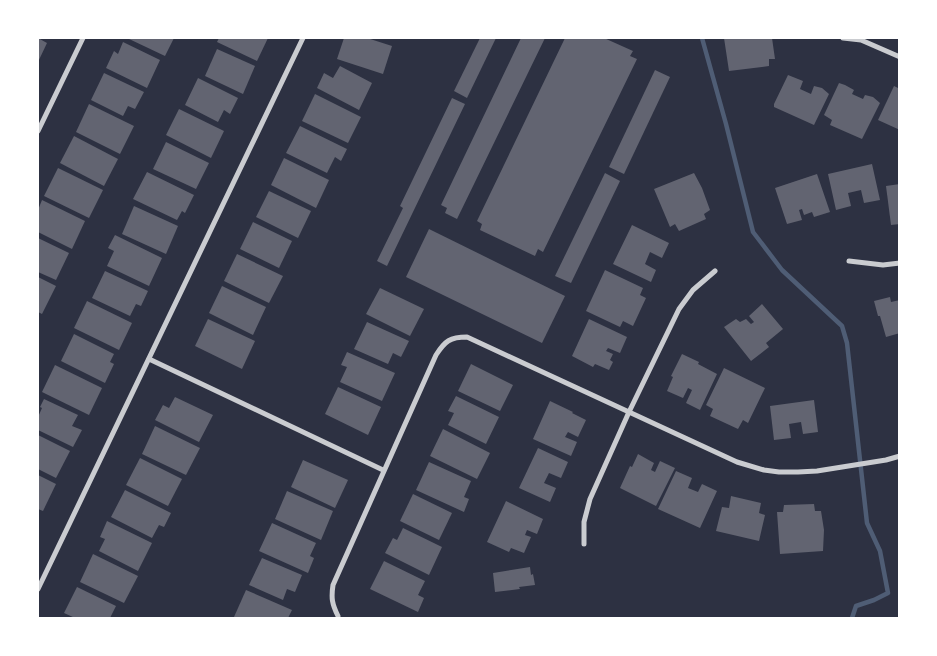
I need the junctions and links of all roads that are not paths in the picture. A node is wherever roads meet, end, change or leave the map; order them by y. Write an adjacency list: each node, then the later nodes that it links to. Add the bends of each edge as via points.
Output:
1 (82, 38): 5 (street)
2 (302, 38): 9 (street)
3 (843, 38): 4 (street, via 861,40)
4 (900, 57)
5 (38, 131)
6 (848, 261): 7 (street, via 883,265)
7 (900, 263)
8 (715, 270): 10 (street, via 693,290 679,309)
9 (149, 359): 12 (street); 14 (street)
10 (629, 412): 11 (street, via 738,462 764,470 798,472); 12 (street, via 467,337 458,337 442,345 436,355); 13 (street, via 586,511)
11 (900, 456)
12 (383, 470): 15 (street, via 333,585 332,604)
13 (584, 544)
14 (38, 589)
15 (338, 616)

